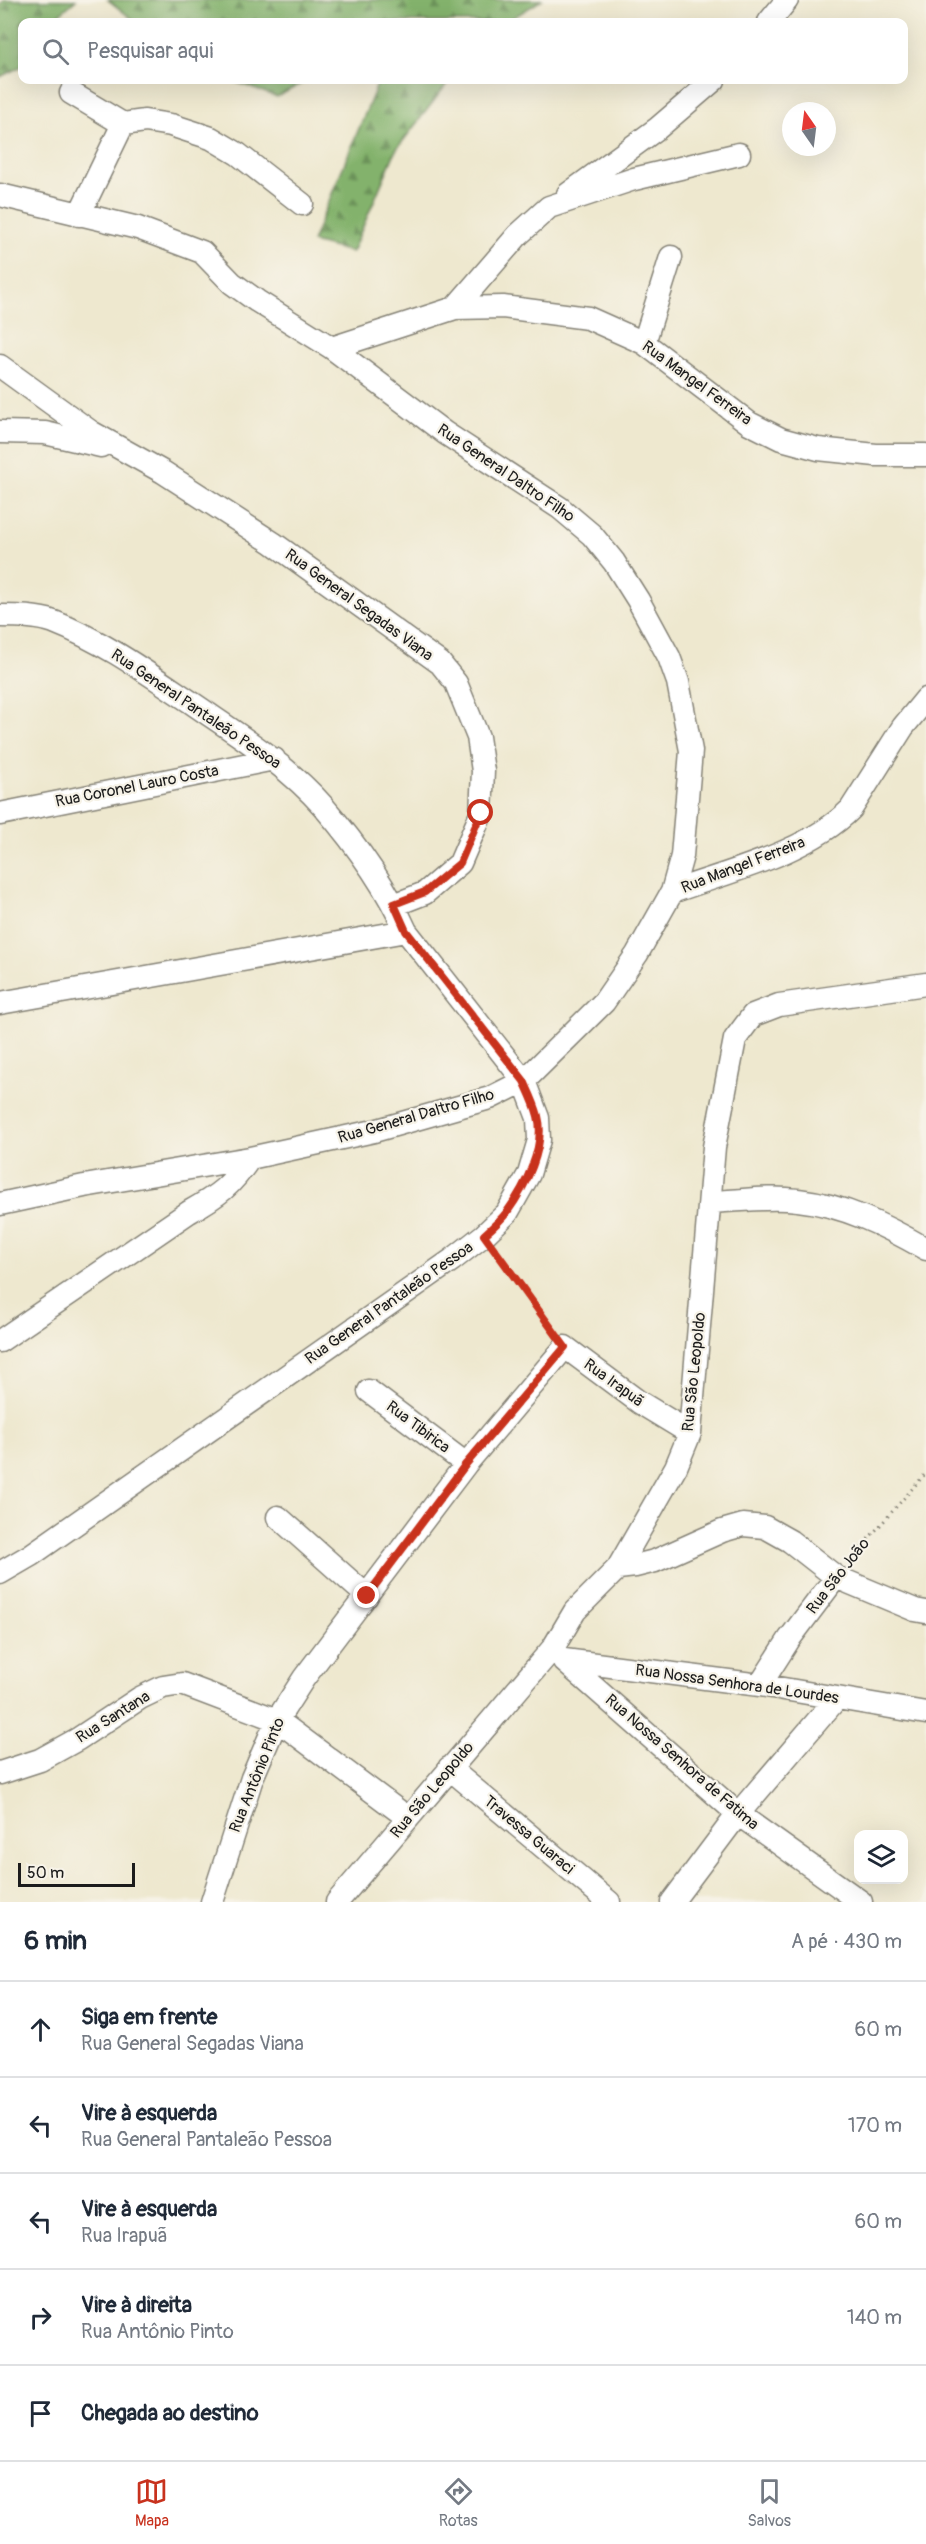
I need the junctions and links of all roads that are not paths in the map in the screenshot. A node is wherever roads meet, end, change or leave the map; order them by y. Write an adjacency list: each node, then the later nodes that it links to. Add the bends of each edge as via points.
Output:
1 (787, 0): 2 (street)
2 (772, 18)
3 (709, 84): 9 (street, via 658,128)
4 (71, 93): 5 (street)
5 (123, 124): 8 (street, via 146,121 212,138); 10 (street)
6 (739, 153): 9 (street, via 634,179)
7 (0, 195): 10 (street, Rua General Daltro Filho)
8 (302, 204)
9 (549, 207): 12 (street, via 518,235)
10 (79, 215): 14 (street, Rua General Daltro Filho, via 138,228 202,252 232,284)
11 (671, 257): 13 (street)
12 (455, 308): 13 (street, Rua Mangel Ferreira, via 503,307 588,318); 14 (street, Rua Mangel Ferreira)
13 (644, 343): 18 (street, Rua Mangel Ferreira, via 749,423 781,438 818,449)
14 (332, 348): 23 (street, Rua General Daltro Filho, via 445,433 560,508 592,534 639,600 678,682 691,751 682,856)
15 (0, 366): 17 (street, Rua General Segadas Viana)
16 (0, 432): 17 (street, Rua General Segadas Viana, via 45,433)
17 (120, 450): 24 (street, Rua General Segadas Viana, via 164,472 273,543 440,663 456,683 478,737 483,771 481,813 460,863 425,892)
18 (926, 455)
19 (0, 616): 21 (street, Rua General Pantaleão Pessoa, via 51,621 91,639 147,672)
20 (926, 699): 23 (street, Rua Mangel Ferreira, via 841,819 782,852)
21 (274, 759): 22 (street, Rua Coronel Lauro Costa); 24 (street, Rua General Pantaleão Pessoa, via 322,806)
22 (0, 814)
23 (672, 892): 28 (street, Rua General Daltro Filho, via 604,1002)
24 (394, 904): 25 (street, Rua General Pantaleão Pessoa)
25 (406, 931): 27 (street); 28 (street, Rua General Pantaleão Pessoa)
26 (926, 984): 30 (street, Rua São Leopoldo, via 789,1003 753,1015 735,1039 714,1146)
27 (0, 1003)
28 (524, 1081): 29 (street, Rua General Daltro Filho, via 490,1098 374,1131); 40 (street, Rua General Pantaleão Pessoa, via 538,1118 539,1140 529,1174 507,1213 484,1235)
29 (250, 1158): 31 (street, Rua General Daltro Filho); 33 (street, via 216,1197)
30 (711, 1202): 32 (street, via 796,1199 833,1206 871,1220); 36 (street, Rua São Leopoldo)
31 (0, 1204)
32 (926, 1249)
33 (0, 1341)
34 (565, 1347): 36 (street, Rua Irapuã, via 639,1402); 37 (street, Rua Antônio Pinto)
35 (369, 1391): 37 (street, Rua Tibirica)
36 (690, 1433): 39 (street, Rua São Leopoldo, via 676,1467)
37 (466, 1464): 42 (street, Rua Antônio Pinto)
38 (278, 1517): 42 (street)
39 (618, 1568): 41 (street, via 655,1561 743,1525 765,1527); 44 (street, Rua São Leopoldo, via 575,1611)
40 (0, 1573)
41 (836, 1577): 43 (street); 45 (street, Rua São João)
42 (367, 1596): 48 (street, Rua Antônio Pinto, via 303,1678)
43 (926, 1612)
44 (558, 1654): 45 (street, Rua Nossa Senhora de Lourdes); 49 (street, Rua São Leopoldo); 51 (street, Rua Nossa Senhora de Fatima)
45 (760, 1685): 46 (street, Rua Nossa Senhora de Lourdes)
46 (837, 1698): 47 (street, Rua Nossa Senhora de Lourdes); 51 (street)
47 (926, 1713)
48 (277, 1720): 50 (street, Rua Santana, via 182,1684 163,1687 50,1755); 52 (street, Rua Santana); 53 (street, Rua Antônio Pinto, via 235,1826)
49 (449, 1768): 52 (street, Rua São Leopoldo); 55 (street, Travessa Guaraci)
50 (0, 1773)
51 (738, 1814): 56 (street); 57 (street, Rua Nossa Senhora de Fatima)
52 (408, 1818): 54 (street, Rua São Leopoldo)
53 (212, 1902)
54 (337, 1902)
55 (609, 1902)
56 (672, 1902)
57 (861, 1902)

